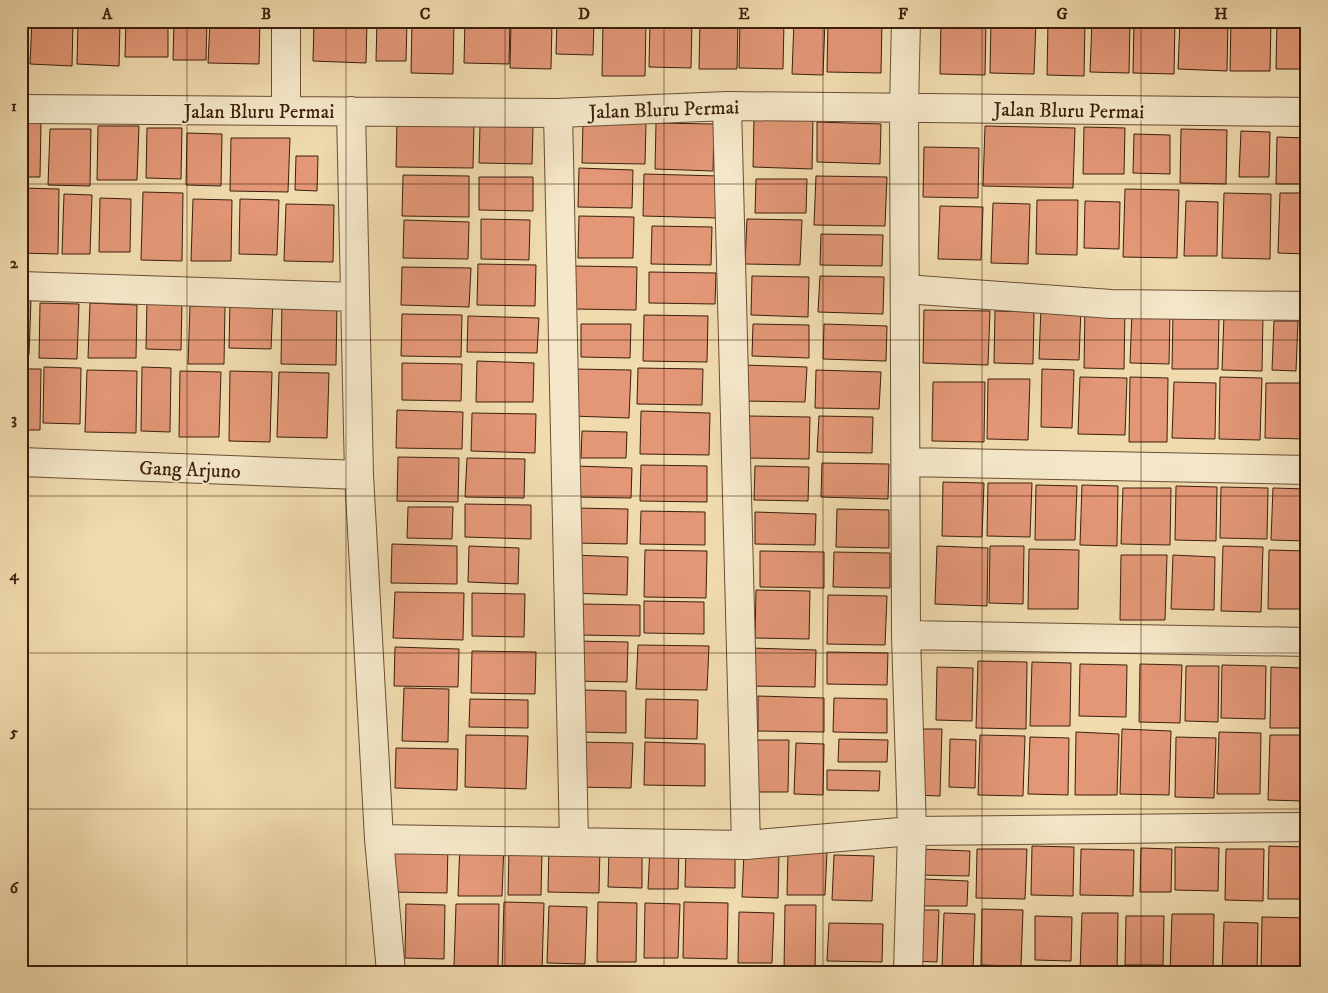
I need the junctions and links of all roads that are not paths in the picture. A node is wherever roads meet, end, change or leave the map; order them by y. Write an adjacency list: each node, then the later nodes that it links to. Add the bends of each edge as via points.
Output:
1 (286, 21): 6 (street)
2 (906, 21): 4 (street)
3 (727, 106): 4 (street, Jalan Bluru Permai); 9 (street, Jalan Bluru Permai); 24 (street)
4 (904, 108): 8 (street, Jalan Bluru Permai); 11 (street)
5 (21, 109): 6 (street, Jalan Bluru Permai)
6 (286, 111): 7 (street, Jalan Bluru Permai)
7 (351, 111): 9 (street, Jalan Bluru Permai); 12 (street)
8 (1307, 112)
9 (558, 113): 23 (street)
10 (21, 286): 12 (street)
11 (906, 289): 13 (street, via 1112,304); 15 (street)
12 (355, 297): 17 (street)
13 (1307, 306)
14 (21, 462): 17 (street, Gang Arjuno)
15 (906, 462): 16 (street); 18 (street)
16 (1307, 470)
17 (359, 475): 22 (street)
18 (906, 635): 19 (street); 21 (street)
19 (1307, 642)
20 (1307, 826): 21 (street)
21 (912, 831): 24 (street); 26 (street)
22 (380, 840): 23 (street); 25 (street)
23 (574, 842): 24 (street)
24 (746, 845)
25 (391, 972)
26 (908, 972)

